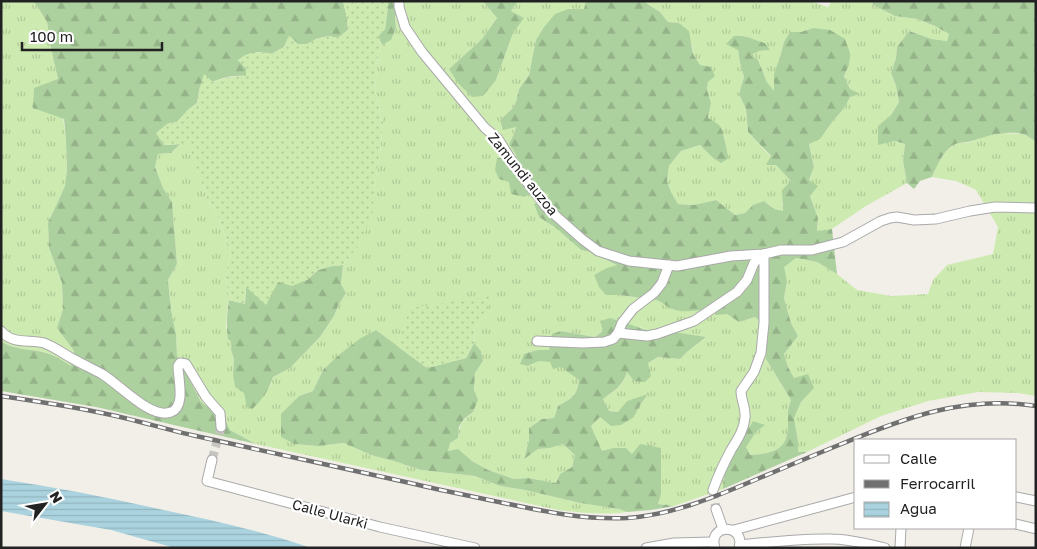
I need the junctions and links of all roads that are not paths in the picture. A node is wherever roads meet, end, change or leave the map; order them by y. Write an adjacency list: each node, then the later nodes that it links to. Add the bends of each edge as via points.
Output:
1 (399, 1): 4 (street, Zamundi auzoa, via 405,27 422,52 498,139 547,208 598,251 629,260)
2 (1036, 208): 3 (street, Zamundi auzoa, via 995,207 936,219 890,218 843,242 812,250 781,250)
3 (764, 254): 4 (street, Zamundi auzoa); 6 (street, via 754,263 748,280 737,292 694,321 647,336); 10 (street, via 761,354 741,391 744,424)
4 (669, 265): 6 (street, via 662,283 633,309)
5 (1, 331): 8 (street, via 20,342 53,347 114,381 134,399 160,413 170,413 179,403 178,366 186,364 220,413)
6 (618, 333): 7 (street, via 604,342)
7 (537, 341)
8 (221, 427)
9 (212, 460): 23 (street, Calle Ularki, via 207,481 380,527)
10 (713, 490)
11 (1017, 497): 13 (street)
12 (854, 498): 20 (street)
13 (1036, 501)
14 (716, 509): 16 (street)
15 (1017, 524): 19 (street)
16 (723, 529): 20 (street); 21 (street, via 717,533)
17 (901, 529): 26 (street)
18 (969, 529): 27 (street)
19 (1036, 529)
20 (734, 530): 22 (street, via 740,538)
21 (714, 545): 24 (street, via 674,543)
22 (739, 546): 25 (street, via 833,539)
23 (475, 548)
24 (646, 548)
25 (885, 548)
26 (900, 548)
27 (965, 548)

